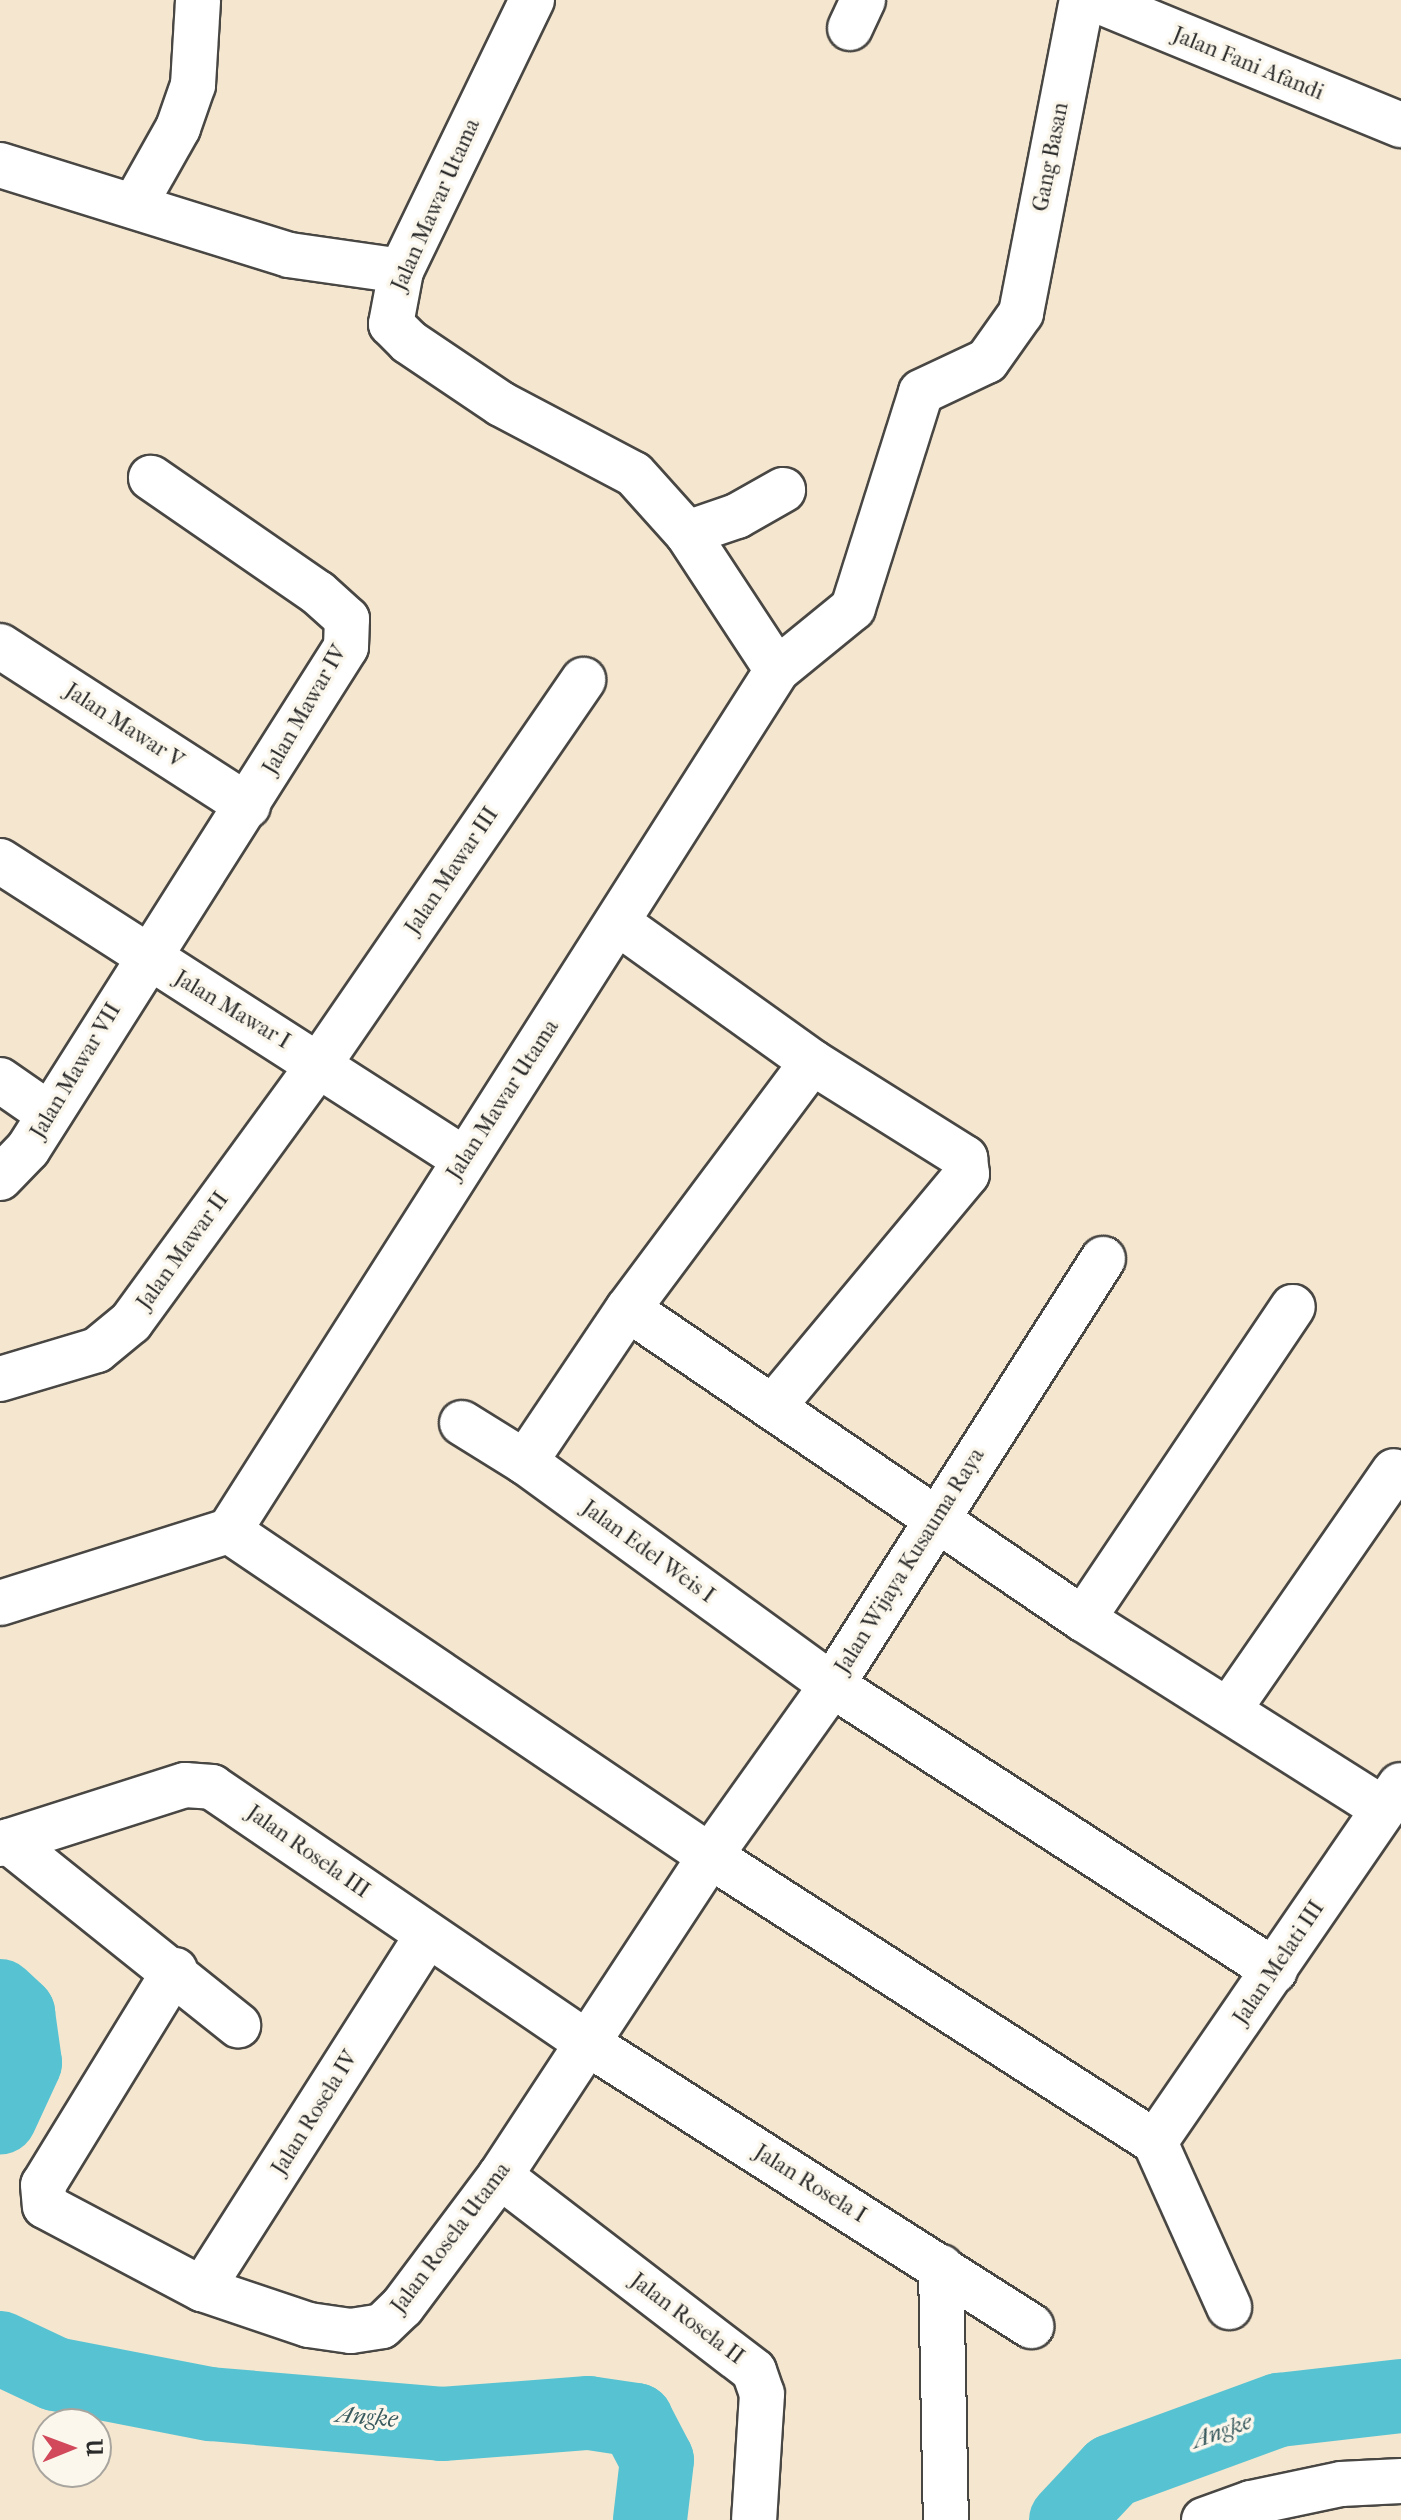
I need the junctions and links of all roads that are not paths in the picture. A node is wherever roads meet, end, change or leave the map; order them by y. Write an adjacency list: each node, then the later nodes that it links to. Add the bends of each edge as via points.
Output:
1 (198, 0): 7 (street, via 193,85 178,128)
2 (532, 0): 8 (street, Jalan Mawar Utama)
3 (1082, 0): 9 (street, Gang Basan)
4 (1096, 0): 5 (street, Jalan Fani Afandi)
5 (1401, 125)
6 (0, 165): 7 (street)
7 (134, 206): 8 (street, via 289,255)
8 (401, 271): 12 (street, Jalan Mawar Utama, via 391,324 409,342 501,404 634,474)
9 (1021, 313): 14 (street, Jalan Mawar Utama, via 987,361 921,392 853,608)
10 (151, 478): 16 (street, Jalan Mawar IV, via 318,593 347,619 346,647)
11 (783, 490): 12 (street, via 737,516)
12 (687, 533): 14 (street, Jalan Mawar Utama)
13 (0, 646): 16 (street, Jalan Mawar V)
14 (777, 670): 18 (street, Jalan Mawar Utama)
15 (583, 680): 21 (street, Jalan Mawar III)
16 (248, 806): 19 (street, Jalan Mawar IV)
17 (0, 861): 19 (street, Jalan Mawar I)
18 (618, 923): 20 (street); 24 (street, Jalan Mawar Utama)
19 (145, 958): 21 (street, Jalan Mawar I); 23 (street, Jalan Mawar VII)
20 (812, 1062): 28 (street); 30 (street, via 956,1150 965,1158 967,1174)
21 (320, 1063): 24 (street, Jalan Mawar I); 29 (street, Jalan Mawar II, via 118,1336 97,1350)
22 (0, 1080): 23 (street)
23 (49, 1114): 25 (street, Jalan Mawar VII, via 28,1149)
24 (464, 1159): 35 (street, Jalan Mawar Utama)
25 (0, 1178)
26 (1103, 1259): 34 (street, Jalan Wijaya Kusauma Raya)
27 (1293, 1307): 37 (street)
28 (628, 1309): 30 (street); 32 (street)
29 (0, 1379)
30 (774, 1406): 34 (street)
31 (462, 1423): 32 (street, Jalan Edel Weis I)
32 (525, 1462): 38 (street, Jalan Edel Weis I)
33 (1394, 1471): 39 (street)
34 (938, 1516): 37 (street); 38 (street, Jalan Wijaya Kusauma Raya)
35 (229, 1531): 36 (street); 42 (street)
36 (0, 1603)
37 (1083, 1619): 39 (street)
38 (832, 1685): 42 (street, Jalan Wijaya Kusauma Raya); 45 (street, Jalan Edel Weis I)
39 (1230, 1708): 40 (street)
40 (1392, 1796): 45 (street, Jalan Melati III)
41 (4, 1842): 43 (street, Jalan Rosela III, via 185,1785 212,1787); 44 (street)
42 (710, 1856): 47 (street, Jalan Rosela Utama); 48 (street)
43 (427, 1936): 47 (street, Jalan Rosela III); 51 (street, Jalan Rosela IV)
44 (175, 1970): 46 (street); 51 (street, Jalan Rosela Utama, via 68,2140 42,2194 45,2206)
45 (1275, 1971): 48 (street, Jalan Melati III)
46 (238, 2025)
47 (587, 2043): 49 (street, Jalan Rosela Utama); 50 (street, Jalan Rosela I)
48 (1155, 2142): 52 (street)
49 (500, 2176): 51 (street, Jalan Rosela Utama, via 382,2326 351,2331 309,2325); 55 (street, Jalan Rosela II, via 754,2371 762,2394)
50 (941, 2267): 53 (street, Jalan Rosela I); 56 (street)
51 (202, 2289)
52 (1229, 2307)
53 (1031, 2326)
54 (1401, 2481): 57 (street, via 1341,2484 1251,2503)
55 (754, 2520)
56 (946, 2520)
57 (1204, 2520)

